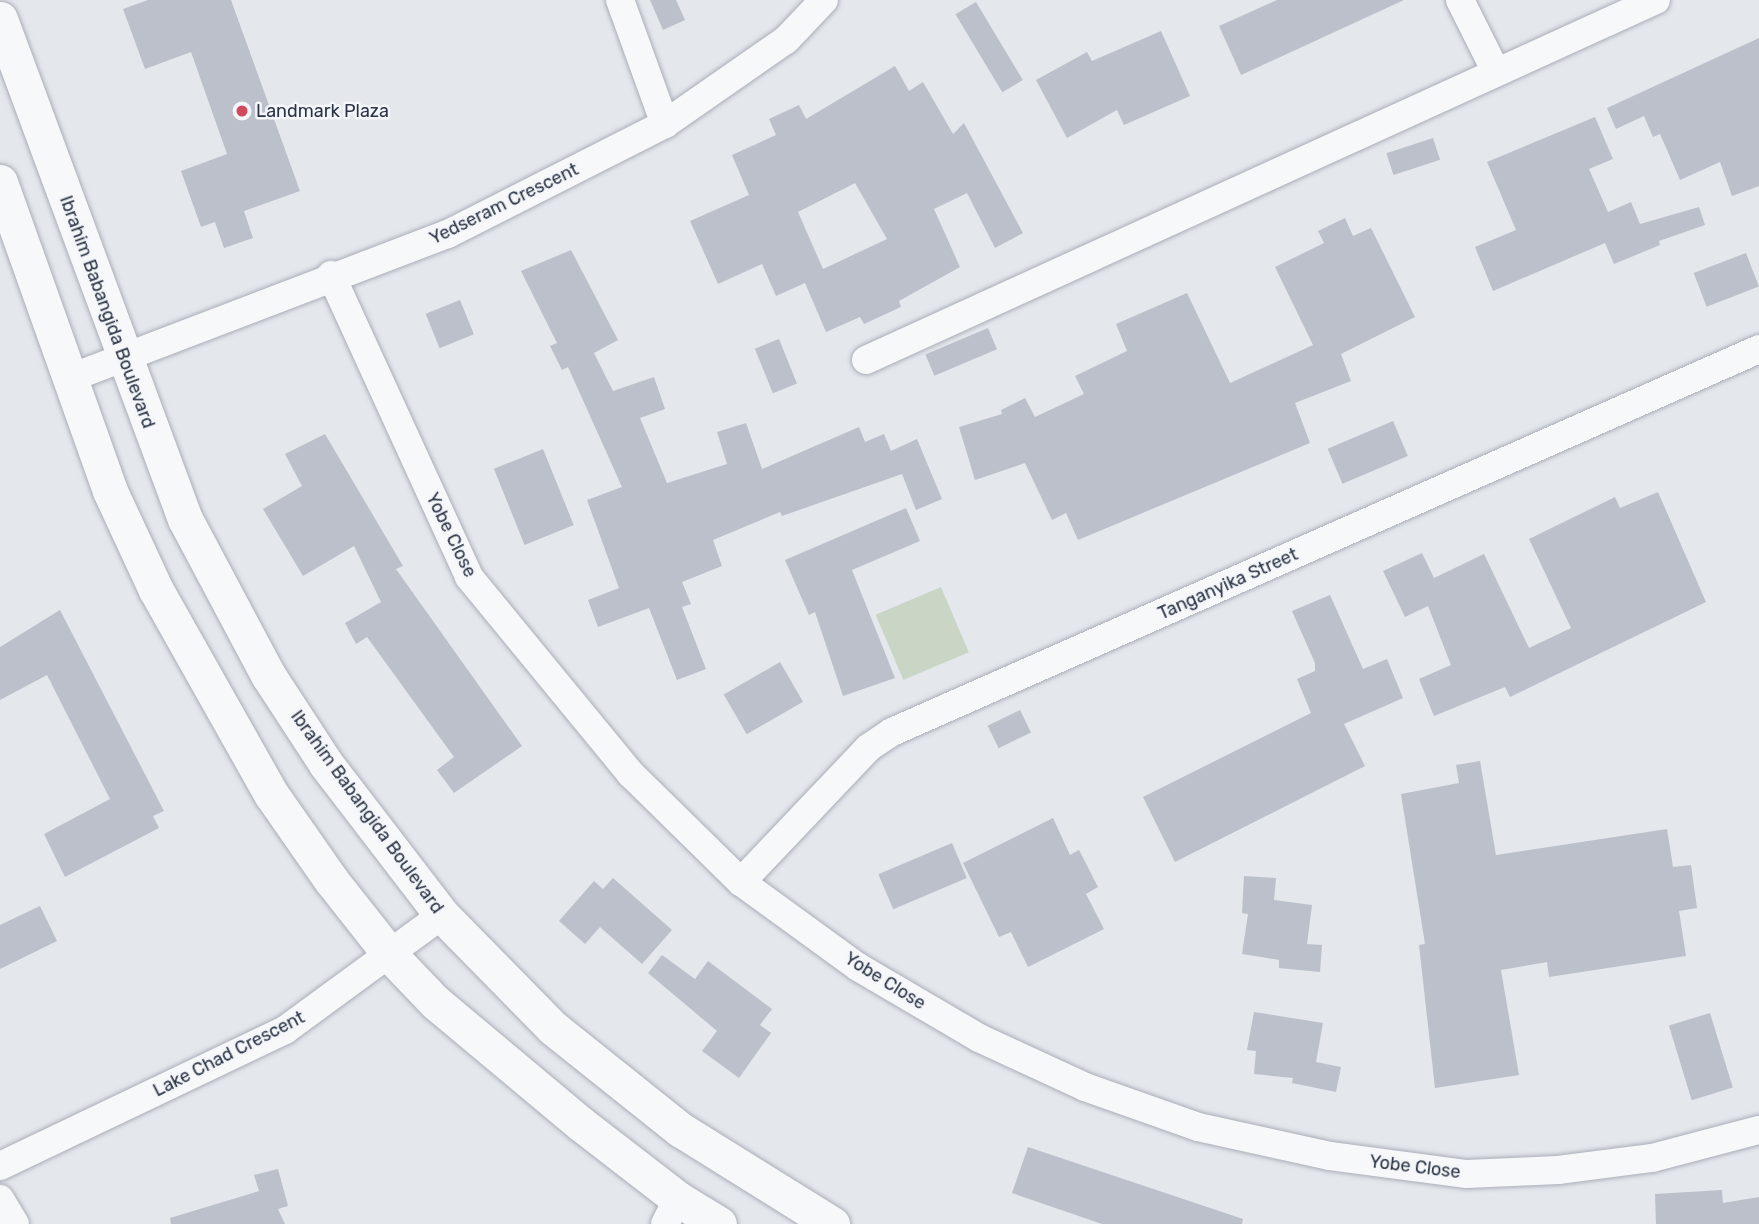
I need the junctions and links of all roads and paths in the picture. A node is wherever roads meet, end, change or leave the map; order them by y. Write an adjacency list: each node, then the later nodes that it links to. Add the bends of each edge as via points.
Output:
1 (620, 0): 7 (street)
2 (824, 0): 7 (street, Yedseram Crescent, via 786,40)
3 (1460, 0): 6 (street)
4 (1656, 0): 6 (street)
5 (0, 19): 11 (street, Ibrahim Babangida Boulevard)
6 (1496, 72): 12 (street)
7 (665, 124): 9 (street, Yedseram Crescent, via 449,234)
8 (0, 182): 13 (street)
9 (331, 275): 11 (street, Yedseram Crescent); 14 (street, Yobe Close, via 469,576 631,774)
10 (1759, 349): 14 (street, Tanganyika Street, via 892,732 868,748)
11 (122, 358): 13 (street, Yedseram Crescent); 15 (street, Ibrahim Babangida Boulevard, via 185,519 268,675 326,764)
12 (866, 360)
13 (73, 377): 16 (street, via 110,491 188,651 271,794)
14 (741, 882): 17 (street, Yobe Close, via 858,967 979,1038 1085,1087 1198,1127 1330,1156 1468,1174 1558,1170 1652,1158)
15 (442, 915): 16 (street, Lake Chad Crescent); 23 (street, Ibrahim Babangida Boulevard, via 553,1028 659,1113 765,1186)
16 (391, 956): 18 (street, Lake Chad Crescent, via 285,1030); 20 (street)
17 (1759, 1130)
18 (0, 1166)
19 (0, 1199): 21 (street)
20 (671, 1211): 22 (street)
21 (15, 1224)
22 (719, 1224)
23 (832, 1224)

